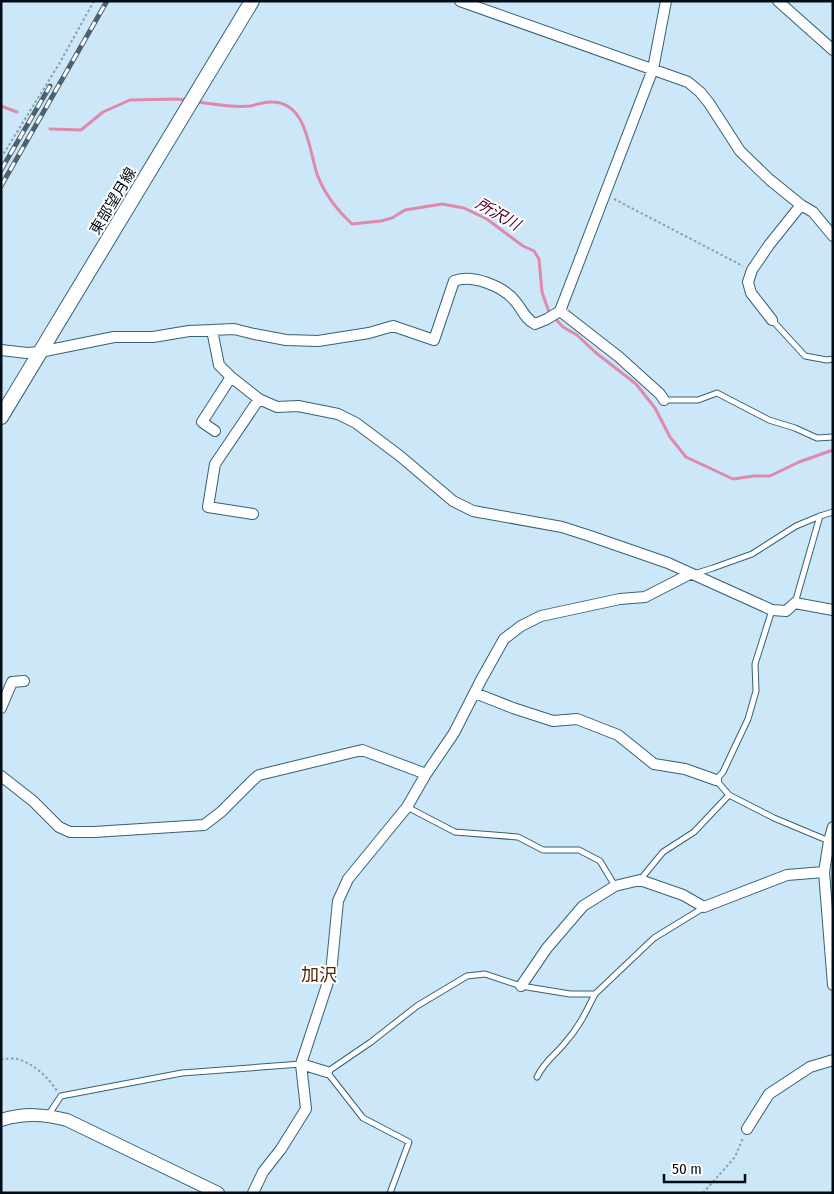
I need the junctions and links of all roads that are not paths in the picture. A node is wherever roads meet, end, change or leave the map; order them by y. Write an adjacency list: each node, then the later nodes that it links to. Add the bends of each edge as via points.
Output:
1 (252, 1): 13 (main road, 東部望月線)
2 (460, 1): 6 (street)
3 (666, 1): 6 (street)
4 (778, 1): 5 (street)
5 (833, 50)
6 (653, 69): 7 (street, via 688,82 700,92 740,151); 9 (street)
7 (802, 205): 8 (street, via 813,212); 10 (street, via 769,244 748,282 751,293)
8 (833, 236)
9 (560, 311): 11 (street, via 535,324 526,320 514,300 492,285 476,279 459,279 454,281 434,340 393,326 318,341 286,340 234,329); 17 (street, via 619,357)
10 (772, 320): 14 (lane, via 805,356)
11 (212, 330): 13 (street, via 153,337 114,336); 15 (street, via 219,365)
12 (1, 350): 13 (street)
13 (40, 352): 18 (main road, 東部望月線)
14 (833, 359)
15 (232, 377): 16 (street); 19 (street, via 202,422)
16 (259, 399): 22 (street, via 215,464 208,507); 24 (street, via 277,407 298,406 338,414 356,423 453,500 473,511 562,527 668,563)
17 (664, 400): 20 (lane, via 698,400 717,393 769,420 817,438)
18 (1, 417)
19 (214, 432)
20 (833, 437)
21 (833, 512): 23 (lane)
22 (254, 514)
23 (820, 516): 24 (lane, via 796,526 752,554); 25 (lane)
24 (690, 574): 26 (street); 29 (street, via 645,597 620,599 541,616 521,626 504,639)
25 (795, 602): 26 (street, via 786,610); 27 (street)
26 (772, 610): 33 (lane, via 754,664 756,691 748,719)
27 (833, 610)
28 (24, 681): 30 (street, via 12,682)
29 (475, 693): 31 (street, via 454,733); 33 (street, via 553,721 577,719 618,735 654,764 685,769)
30 (1, 708)
31 (426, 774): 32 (street, via 362,750 259,775 204,825 94,832 70,832 59,827); 35 (street)
32 (1, 776)
33 (716, 780): 34 (lane)
34 (729, 795): 37 (lane); 39 (lane, via 694,832 663,852)
35 (407, 806): 40 (lane, via 455,832 518,837 543,850 579,850 600,861); 47 (street, via 348,880 338,901 331,973)
36 (833, 827): 37 (street)
37 (830, 847): 38 (street)
38 (824, 872): 41 (street, via 787,876); 42 (street)
39 (640, 880): 40 (street); 41 (street, via 682,894)
40 (615, 886): 44 (street, via 583,906 547,948)
41 (704, 908): 45 (lane, via 654,938)
42 (832, 959): 43 (street)
43 (833, 985)
44 (521, 986): 45 (lane, via 570,994); 48 (lane, via 485,974 467,976 417,1006)
45 (595, 994): 49 (lane, via 582,1023 543,1064)
46 (833, 1060): 52 (street, via 810,1067 769,1094)
47 (301, 1064): 48 (street); 50 (lane, via 182,1073 60,1096); 54 (street, via 306,1109 263,1172)
48 (327, 1072): 55 (lane, via 364,1118 408,1142)
49 (537, 1077)
50 (49, 1115): 51 (street, via 15,1116); 53 (street, via 91,1131)
51 (1, 1120)
52 (747, 1129)
53 (218, 1193)
54 (253, 1193)
55 (390, 1193)

